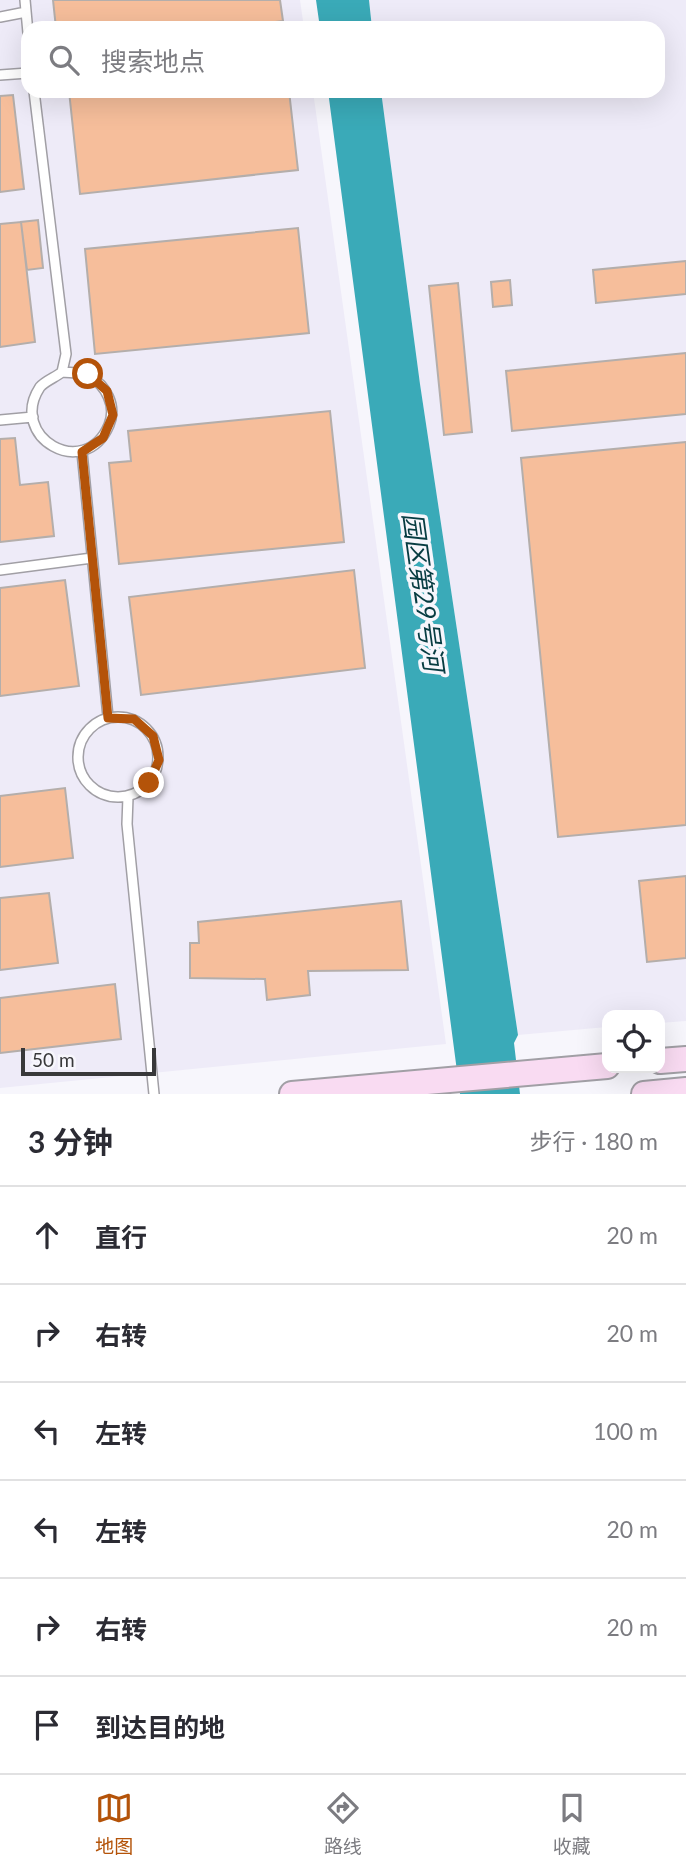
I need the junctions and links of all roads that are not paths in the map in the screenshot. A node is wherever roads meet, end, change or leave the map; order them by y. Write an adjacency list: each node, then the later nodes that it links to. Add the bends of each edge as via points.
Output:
1 (25, 0): 2 (lane)
2 (26, 12): 3 (lane); 4 (lane)
3 (0, 16)
4 (27, 21)
5 (21, 74): 6 (lane)
6 (0, 75)
7 (35, 98): 8 (lane, via 66,354)
8 (62, 372): 9 (lane, via 41,386 31,409); 11 (lane, via 88,374 107,391 113,415 103,438)
9 (33, 416): 10 (lane); 11 (lane, via 37,434 56,450)
10 (0, 420)
11 (82, 452): 12 (lane)
12 (92, 558): 13 (lane); 14 (lane)
13 (0, 570)
14 (108, 718): 15 (lane, via 87,731 77,754 83,778 102,795); 15 (lane, via 134,719 153,736 159,760 149,783)
15 (128, 797): 20 (lane)
16 (686, 1059): 17 (main road)
17 (665, 1061)
18 (602, 1066): 21 (main road)
19 (686, 1090): 22 (main road)
20 (154, 1094)
21 (292, 1094)
22 (644, 1094)

